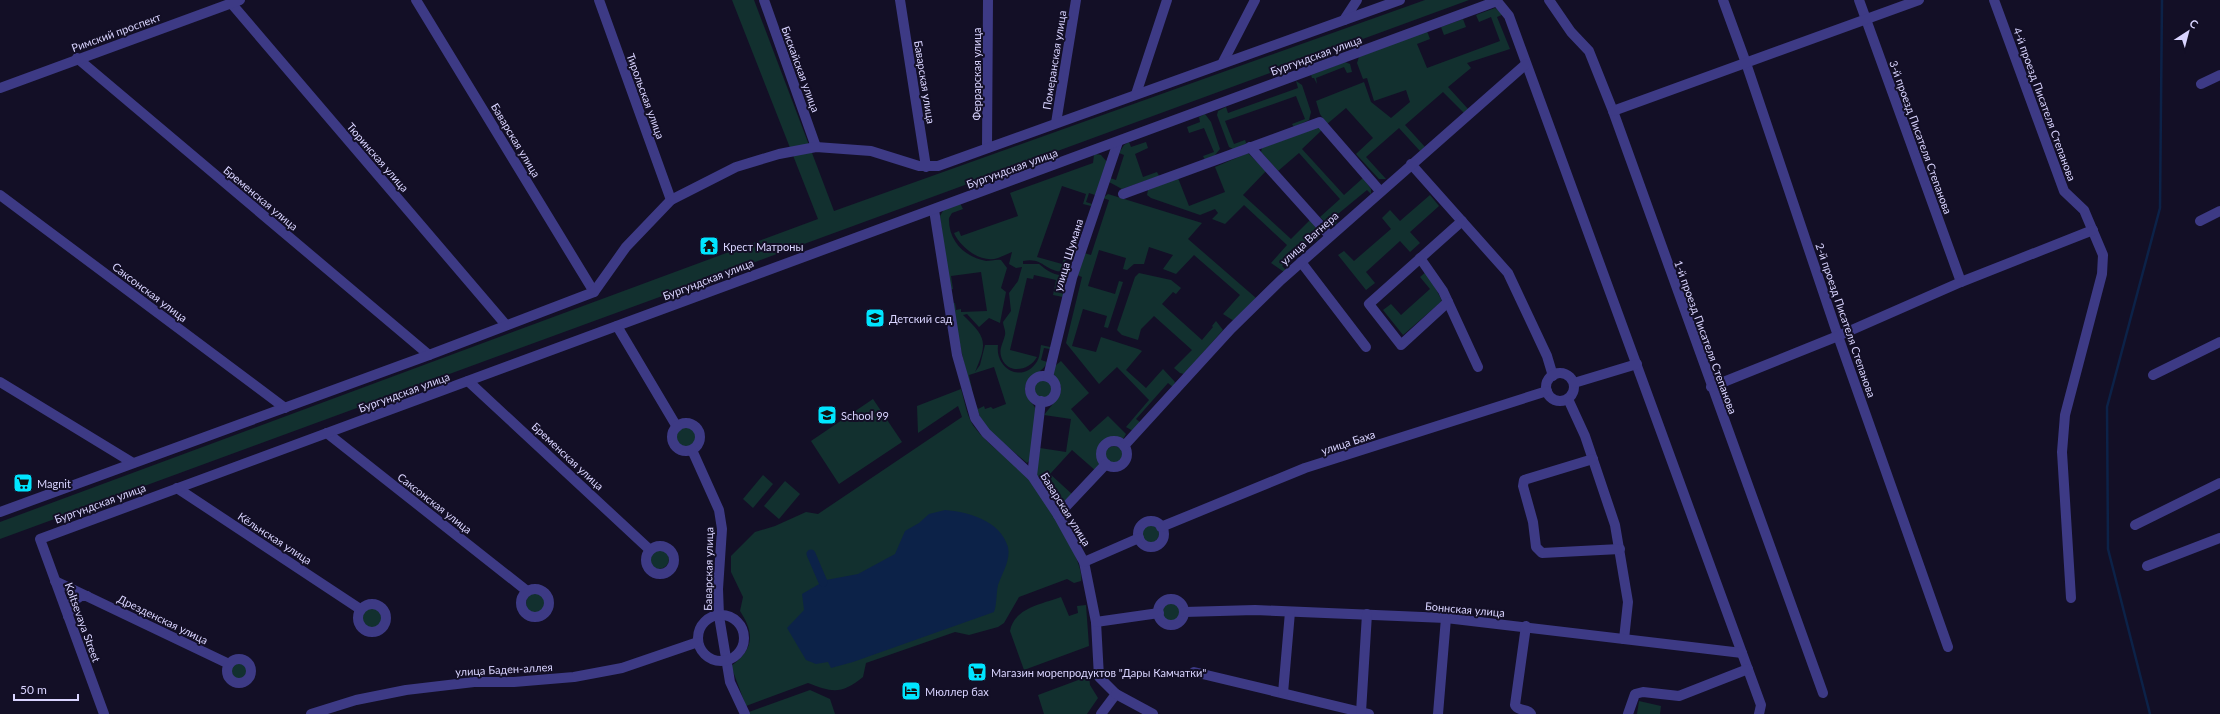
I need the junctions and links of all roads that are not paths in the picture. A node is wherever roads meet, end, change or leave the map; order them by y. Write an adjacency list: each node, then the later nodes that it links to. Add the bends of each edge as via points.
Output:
1 (416, 0): 49 (street, Баварская улица)
2 (600, 0): 39 (street, Тирольская улица)
3 (764, 0): 31 (street, Бискайская улица)
4 (900, 0): 35 (street, Баварская улица)
5 (988, 0): 33 (street, Феррарская улица)
6 (1076, 0): 29 (street, Померанская улица)
7 (1167, 0): 27 (street)
8 (1255, 0): 21 (street)
9 (1357, 0): 19 (street)
10 (1400, 0): 19 (street)
11 (1549, 0): 28 (street, 1-й проезд Писателя Степанова, via 1571,32 1589,51)
12 (1723, 0): 22 (street, 2-й проезд Писателя Степанова)
13 (1859, 0): 18 (street, 3-й проезд Писателя Степанова)
14 (1919, 0): 18 (street)
15 (1994, 0): 44 (street, 4-й проезд Писателя Степанова, via 2064,191 2084,210)
16 (1497, 1): 23 (street, via 1509,16); 30 (street, Бургундская улица)
17 (236, 2): 20 (street, Римский проспект); 51 (street, Тюринская улица)
18 (1866, 19): 22 (street); 48 (street, 3-й проезд Писателя Степанова)
19 (1344, 20): 21 (street)
20 (77, 58): 26 (street, Римский проспект); 56 (street, Бременская улица)
21 (1223, 62): 27 (street)
22 (1746, 63): 28 (street); 53 (street, 2-й проезд Писателя Степанова)
23 (1526, 64): 34 (street, улица Вагнера); 57 (street)
24 (2220, 75): 25 (street)
25 (2201, 84)
26 (0, 88)
27 (1136, 94): 29 (street)
28 (1613, 111): 65 (street, 1-й проезд Писателя Степанова)
29 (1056, 124): 33 (street)
30 (1118, 142): 40 (street, Бургундская улица); 61 (street, улица Шумана, via 1072,278)
31 (816, 147): 35 (street, via 871,150); 39 (street, via 779,154 736,167)
32 (1250, 147): 36 (street, via 1320,122); 37 (street); 45 (street)
33 (987, 148): 35 (street, via 938,166)
34 (1411, 164): 36 (street, улица Вагнера); 42 (street)
35 (926, 167)
36 (1380, 191): 45 (street, улица Вагнера)
37 (1123, 194)
38 (0, 195): 69 (street, Саксонская улица)
39 (671, 200): 49 (street, via 626,247)
40 (934, 210): 52 (street, Бургундская улица); 77 (street, Баварская улица, via 957,355 975,418 986,433)
41 (2220, 211): 43 (street)
42 (1462, 221): 46 (street); 60 (street, via 1508,273 1547,356)
43 (2200, 221)
44 (2092, 230): 48 (street); 94 (street, via 2103,255 2102,274 2065,415 2062,452)
45 (1330, 236): 47 (street, улица Вагнера)
46 (1420, 258): 50 (street); 50 (street, via 1369,304 1401,345)
47 (1301, 262): 55 (street); 72 (street, улица Вагнера, via 1232,330)
48 (1961, 282): 53 (street)
49 (594, 292): 51 (street)
50 (1448, 302): 58 (street)
51 (506, 326): 56 (street)
52 (617, 326): 62 (street, Бургундская улица); 70 (street)
53 (1838, 336): 65 (street); 107 (street, 2-й проезд Писателя Степанова)
54 (2220, 342): 59 (street)
55 (1366, 347)
56 (429, 355): 69 (street)
57 (1637, 364): 64 (street); 108 (street)
58 (1478, 366)
59 (2153, 375)
60 (1552, 376): 64 (street, via 1565,374); 66 (street, via 1547,382)
61 (1048, 377): 68 (street, via 1054,382 1056,390 1053,398); 68 (street, via 1039,377 1031,385 1032,394)
62 (468, 381): 71 (street, Бургундская улица); 87 (street, Бременская улица)
63 (0, 382): 75 (street)
64 (1574, 383): 67 (street, via 1574,392)
65 (1711, 387): 113 (street, 1-й проезд Писателя Степанова)
66 (1547, 391): 67 (street, via 1556,400); 83 (street, улица Баха, via 1305,468)
67 (1568, 398): 74 (street)
68 (1041, 401): 77 (street)
69 (285, 408): 75 (street)
70 (677, 427): 73 (street, via 672,438 675,447 683,451); 73 (street, via 688,424 697,430 699,441)
71 (327, 433): 79 (street, Бургундская улица); 92 (street, Саксонская улица)
72 (1124, 446): 76 (street, via 1127,456 1124,463 1116,467); 76 (street, via 1115,442 1104,447 1102,455)
73 (692, 450): 101 (street, Баварская улица, via 719,510 722,529)
74 (1593, 459): 88 (street, via 1615,525); 88 (street, via 1524,480 1536,547 1542,553)
75 (133, 463): 80 (street)
76 (1106, 464): 81 (street)
77 (1032, 476): 81 (street, Баварская улица)
78 (2220, 483): 82 (street)
79 (177, 488): 84 (street, Бургундская улица); 95 (street, Кёльнская улица)
80 (0, 511)
81 (1058, 515): 89 (street, Баварская улица)
82 (2135, 525)
83 (1161, 527): 85 (street, via 1151,521 1143,523 1138,530); 85 (street, via 1163,535 1156,545 1148,546)
84 (40, 538): 91 (street, Koltsevaya Street)
85 (1139, 538): 89 (street)
86 (2220, 538): 90 (street)
87 (650, 550)
88 (1620, 550): 105 (street, via 1628,602)
89 (1084, 562): 103 (street, Баварская улица)
90 (2147, 566)
91 (55, 581): 93 (street, Дрезденская улица); 100 (street, Koltsevaya Street)
92 (527, 592)
93 (87, 596): 100 (street, via 81,596 71,603); 110 (street, Дрезденская улица)
94 (2071, 598)
95 (360, 609)
96 (1184, 612): 97 (street, Боннская улица); 98 (street, via 1181,621 1173,625 1164,622); 98 (street, via 1179,602 1172,600 1161,605)
97 (1290, 612): 99 (street, Боннская улица); 115 (street)
98 (1159, 613): 103 (street)
99 (1367, 614): 102 (street, Боннская улица); 116 (street)
100 (68, 616): 117 (street, Koltsevaya Street)
101 (719, 616): 106 (street, via 704,625 700,630); 109 (street, Баварская улица); 109 (street, via 735,620 745,635 740,651)
102 (1446, 618): 104 (street, Боннская улица); 122 (street)
103 (1096, 622): 114 (street, Баварская улица, via 1099,677)
104 (1526, 626): 105 (street, Боннская улица); 123 (street, via 1516,707)
105 (1624, 638): 108 (street, Боннская улица)
106 (698, 642): 109 (street, via 703,654); 118 (street, улица Баден-аллея, via 607,671 522,682 474,682 406,690 356,700)
107 (1948, 647)
108 (1742, 653): 111 (street)
109 (726, 659): 119 (street, Баварская улица, via 730,682)
110 (229, 664)
111 (1748, 669): 124 (street, via 1679,696 1643,692 1635,694); 125 (street, via 1761,705)
112 (1194, 672): 115 (street)
113 (1823, 693)
114 (1116, 694): 120 (street); 121 (street, Баварская улица)
115 (1283, 694): 116 (street)
116 (1365, 713)
117 (104, 714)
118 (311, 714)
119 (745, 714)
120 (1101, 714)
121 (1153, 714)
122 (1438, 714)
123 (1531, 714)
124 (1628, 714)
125 (1759, 714)

